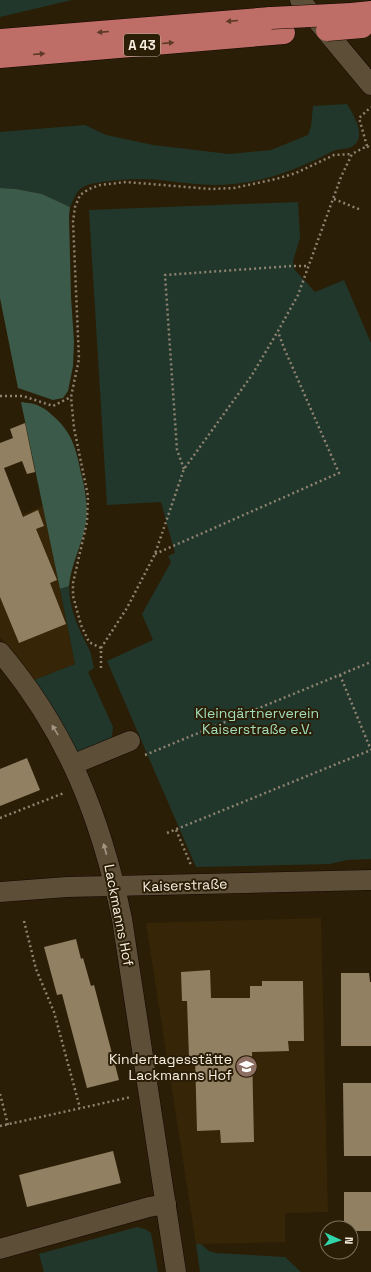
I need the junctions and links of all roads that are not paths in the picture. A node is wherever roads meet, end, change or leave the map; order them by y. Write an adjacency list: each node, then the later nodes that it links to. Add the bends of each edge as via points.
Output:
1 (300, 0): 6 (street)
2 (364, 20): 3 (highway, A 43, bridge)
3 (278, 25): 4 (highway, A 43, one-way to 4); 5 (highway, A 43, one-way to 3)
4 (0, 40)
5 (0, 57)
6 (371, 85)
7 (0, 652): 9 (street, Lackmanns Hof, one-way to 7, via 39,704)
8 (137, 748): 9 (street)
9 (74, 764): 11 (street, Lackmanns Hof, one-way to 9, via 101,833)
10 (371, 880): 11 (street, Kaiserstraße)
11 (115, 887): 12 (street, Kaiserstraße, via 67,887); 13 (street, Lackmanns Hof)
12 (0, 892)
13 (166, 1204): 14 (street); 15 (street, Lackmanns Hof)
14 (0, 1249)
15 (176, 1272)

